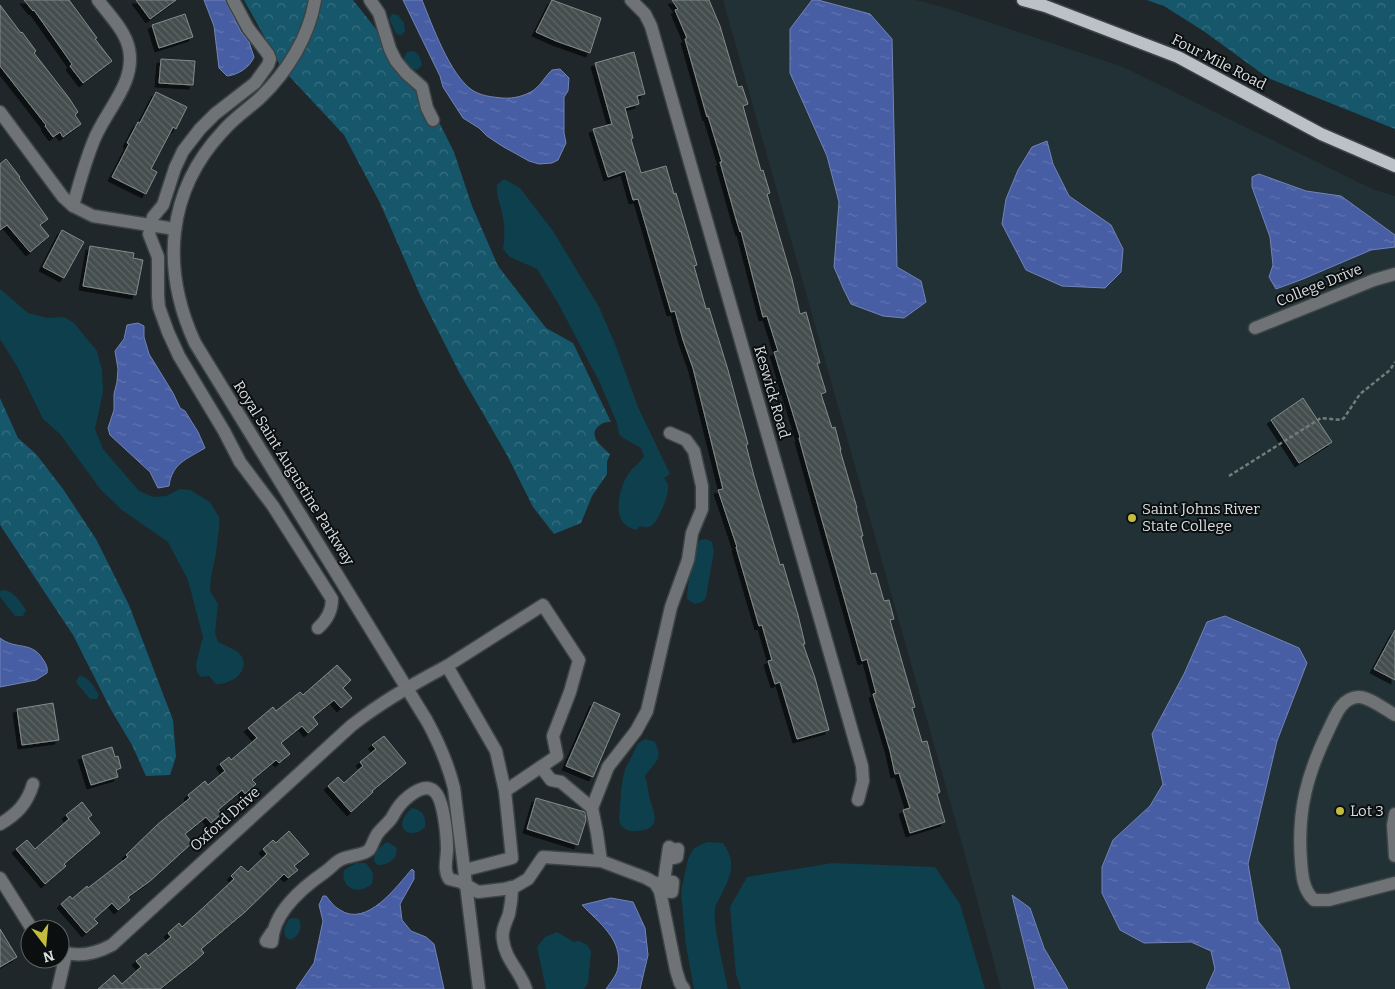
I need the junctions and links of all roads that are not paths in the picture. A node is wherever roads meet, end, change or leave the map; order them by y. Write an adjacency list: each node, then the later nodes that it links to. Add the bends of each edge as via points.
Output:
1 (98, 0): 10 (street, via 124,35 130,60 129,73 94,138)
2 (234, 0): 11 (street, via 248,28 268,54 268,65 255,83 215,114 183,151 163,205 153,217)
3 (315, 0): 12 (street, Royal Saint Augustine Parkway, via 300,46 288,65 275,83 224,130 197,166 187,186)
4 (370, 0): 8 (street, via 379,13 396,61 422,87)
5 (630, 0): 23 (street, Keswick Road, via 645,14 651,26 862,766 863,780)
6 (1023, 0): 9 (main road, Four Mile Road, via 1178,57 1321,134)
7 (0, 112): 10 (street)
8 (433, 120)
9 (1395, 166)
10 (73, 206): 11 (street, via 93,216)
11 (151, 226): 12 (street); 16 (street, via 149,234 158,256 159,307 168,332 240,462 273,506 332,599 330,613)
12 (175, 229): 18 (street, Royal Saint Augustine Parkway, via 175,280 179,302 195,343)
13 (1395, 274): 14 (street, College Drive)
14 (1255, 328)
15 (670, 434): 24 (street, via 686,440 694,451 702,486 702,509 671,607 647,710 636,731 608,768)
16 (318, 628)
17 (447, 666): 18 (street, Oxford Drive); 20 (street, Oxford Drive, via 543,605 579,660 553,736 557,756); 22 (street, via 496,751)
18 (406, 687): 30 (street, Royal Saint Augustine Parkway, via 441,745 449,766); 38 (street, Oxford Drive, via 351,726 112,945 88,954)
19 (1395, 715): 32 (street, via 1365,698 1349,699 1343,704 1310,773 1300,818 1306,889 1314,900 1329,900)
20 (541, 767): 22 (street); 24 (street, via 551,780 561,782)
21 (33, 784): 26 (street, via 22,807)
22 (505, 791): 30 (street, via 512,858)
23 (858, 800)
24 (592, 808): 29 (street)
25 (1395, 814): 27 (street)
26 (0, 824)
27 (1395, 856)
28 (677, 857): 35 (street, via 678,849 674,858 670,858 671,848 668,847 664,880 659,883)
29 (600, 861): 34 (street, via 543,857 528,879); 35 (street)
30 (464, 870): 33 (street, Royal Saint Augustine Parkway)
31 (0, 878): 36 (street)
32 (1395, 883)
33 (466, 885): 34 (street, via 478,892); 37 (street, via 446,875 447,848 442,806 433,789 425,788 397,808 369,850 337,862 312,882 279,917); 41 (street, Royal Saint Augustine Parkway)
34 (512, 887): 42 (street, via 503,940)
35 (665, 887): 43 (street, via 680,983)
36 (26, 919)
37 (272, 932)
38 (70, 953)
39 (61, 969): 40 (street)
40 (58, 989)
41 (479, 989)
42 (526, 989)
43 (684, 989)

